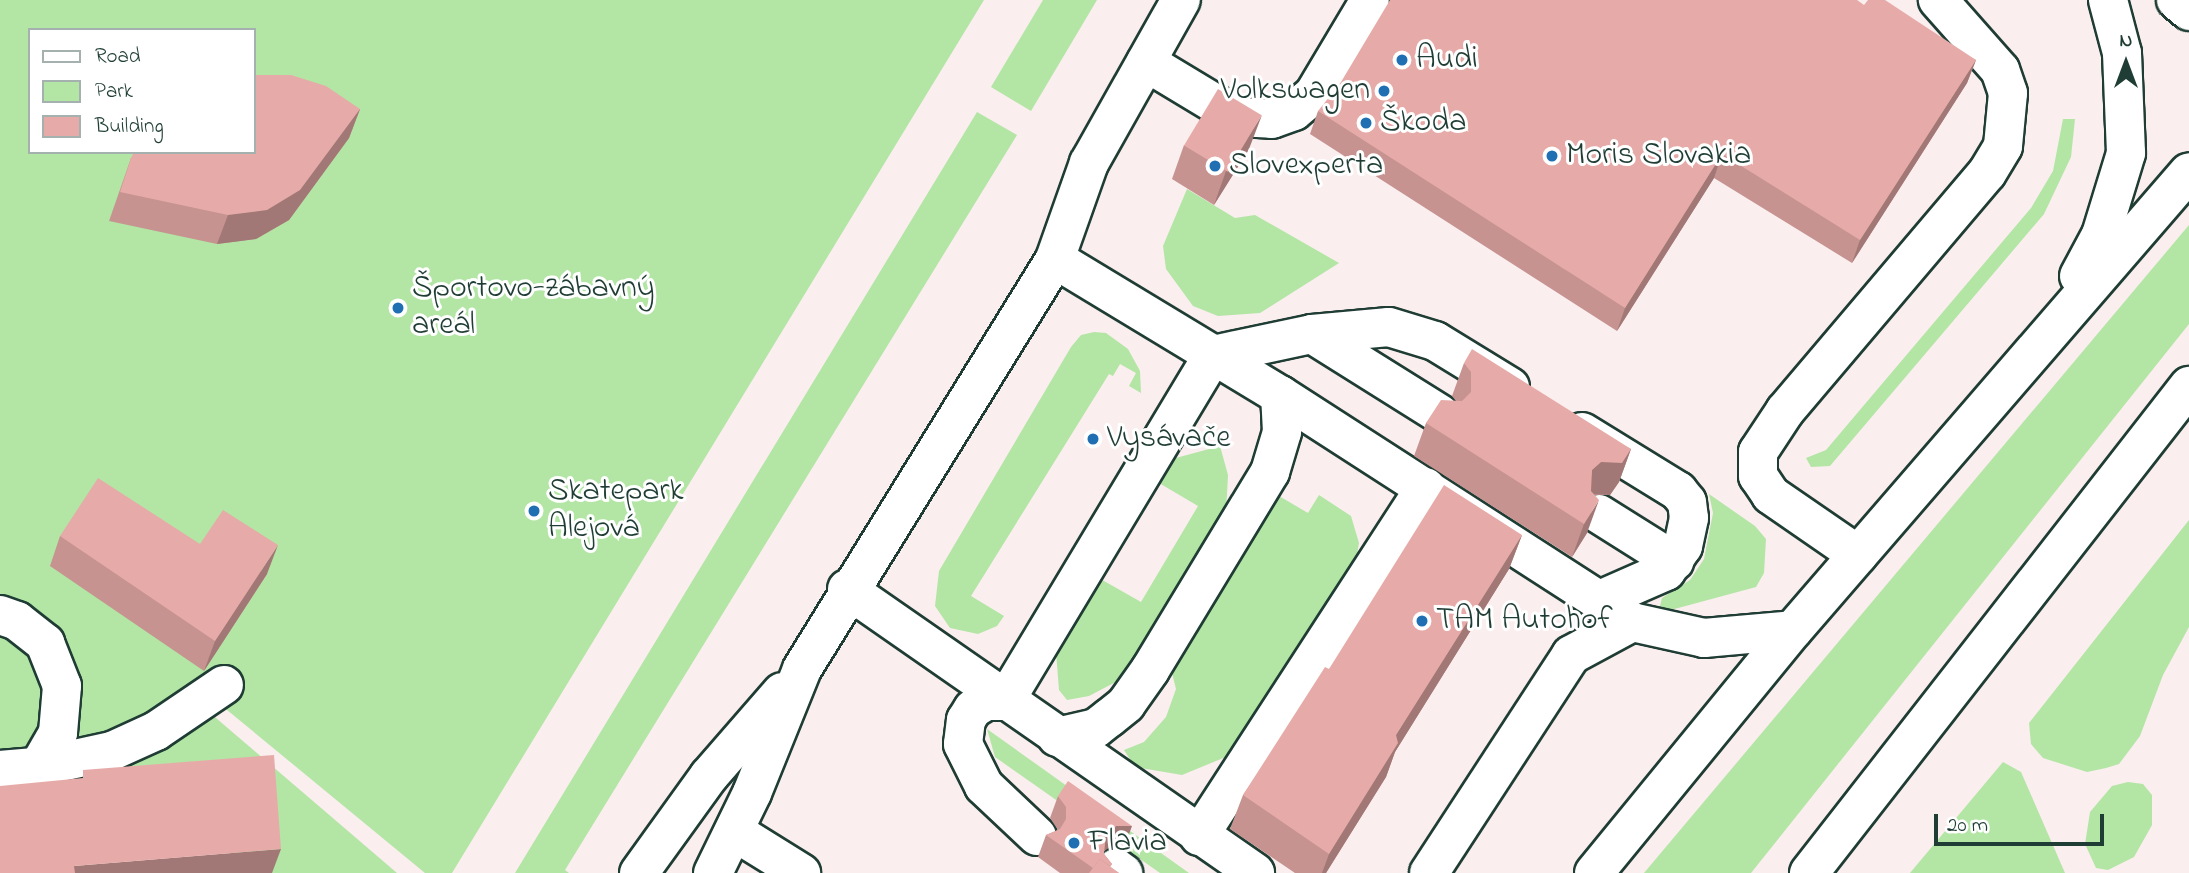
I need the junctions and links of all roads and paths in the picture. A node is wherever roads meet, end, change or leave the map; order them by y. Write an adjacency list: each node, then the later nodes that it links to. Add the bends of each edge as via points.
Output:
1 (1181, 0): 7 (street)
2 (1370, 0): 7 (street, via 1314,94 1294,111 1272,119 1237,117)
3 (1938, 0): 20 (street, via 2000,70 2008,93 2003,146 1987,173 1785,411 1758,452 1758,476 1771,495)
4 (2108, 0): 11 (street, via 2122,53 2126,153 2101,235)
5 (2176, 0): 6 (street)
6 (2189, 11)
7 (1146, 62): 9 (street, via 1089,163)
8 (2189, 172): 11 (street)
9 (1055, 259): 12 (street); 22 (street)
10 (1312, 334): 12 (street); 15 (street); 21 (street, via 1361,327 1413,333 1435,341 1678,491 1687,502 1689,519)
11 (2037, 347): 20 (street)
12 (1213, 355): 14 (street); 29 (street)
13 (2189, 386): 17 (street)
14 (1280, 396): 18 (street); 30 (street, via 1282,432 1270,472 1150,670 1110,718 1096,728)
15 (1440, 414)
16 (2189, 414): 17 (street)
17 (2133, 460): 42 (street)
18 (1426, 487): 23 (street); 35 (street)
19 (1599, 514): 21 (street)
20 (1858, 555): 26 (street)
21 (1674, 561): 23 (street, via 1653,579)
22 (847, 589): 27 (street); 29 (street)
23 (1600, 600): 25 (street)
24 (0, 615): 31 (street, via 45,643 62,686 58,733)
25 (1632, 622): 26 (street, via 1704,638); 40 (street, via 1571,655)
26 (1793, 630): 41 (street)
27 (802, 669): 34 (street); 36 (street, via 709,776)
28 (225, 685): 31 (street, via 156,731 119,748)
29 (1005, 701): 30 (street); 33 (street, via 986,701 973,709 963,730 963,744 984,786)
30 (1057, 737): 35 (street)
31 (38, 767): 32 (street)
32 (0, 770)
33 (1043, 828)
34 (735, 832): 37 (street); 38 (street)
35 (1199, 836): 39 (street)
36 (639, 873)
37 (713, 873)
38 (801, 873)
39 (1255, 873)
40 (1429, 873)
41 (1594, 873)
42 (1809, 873)

